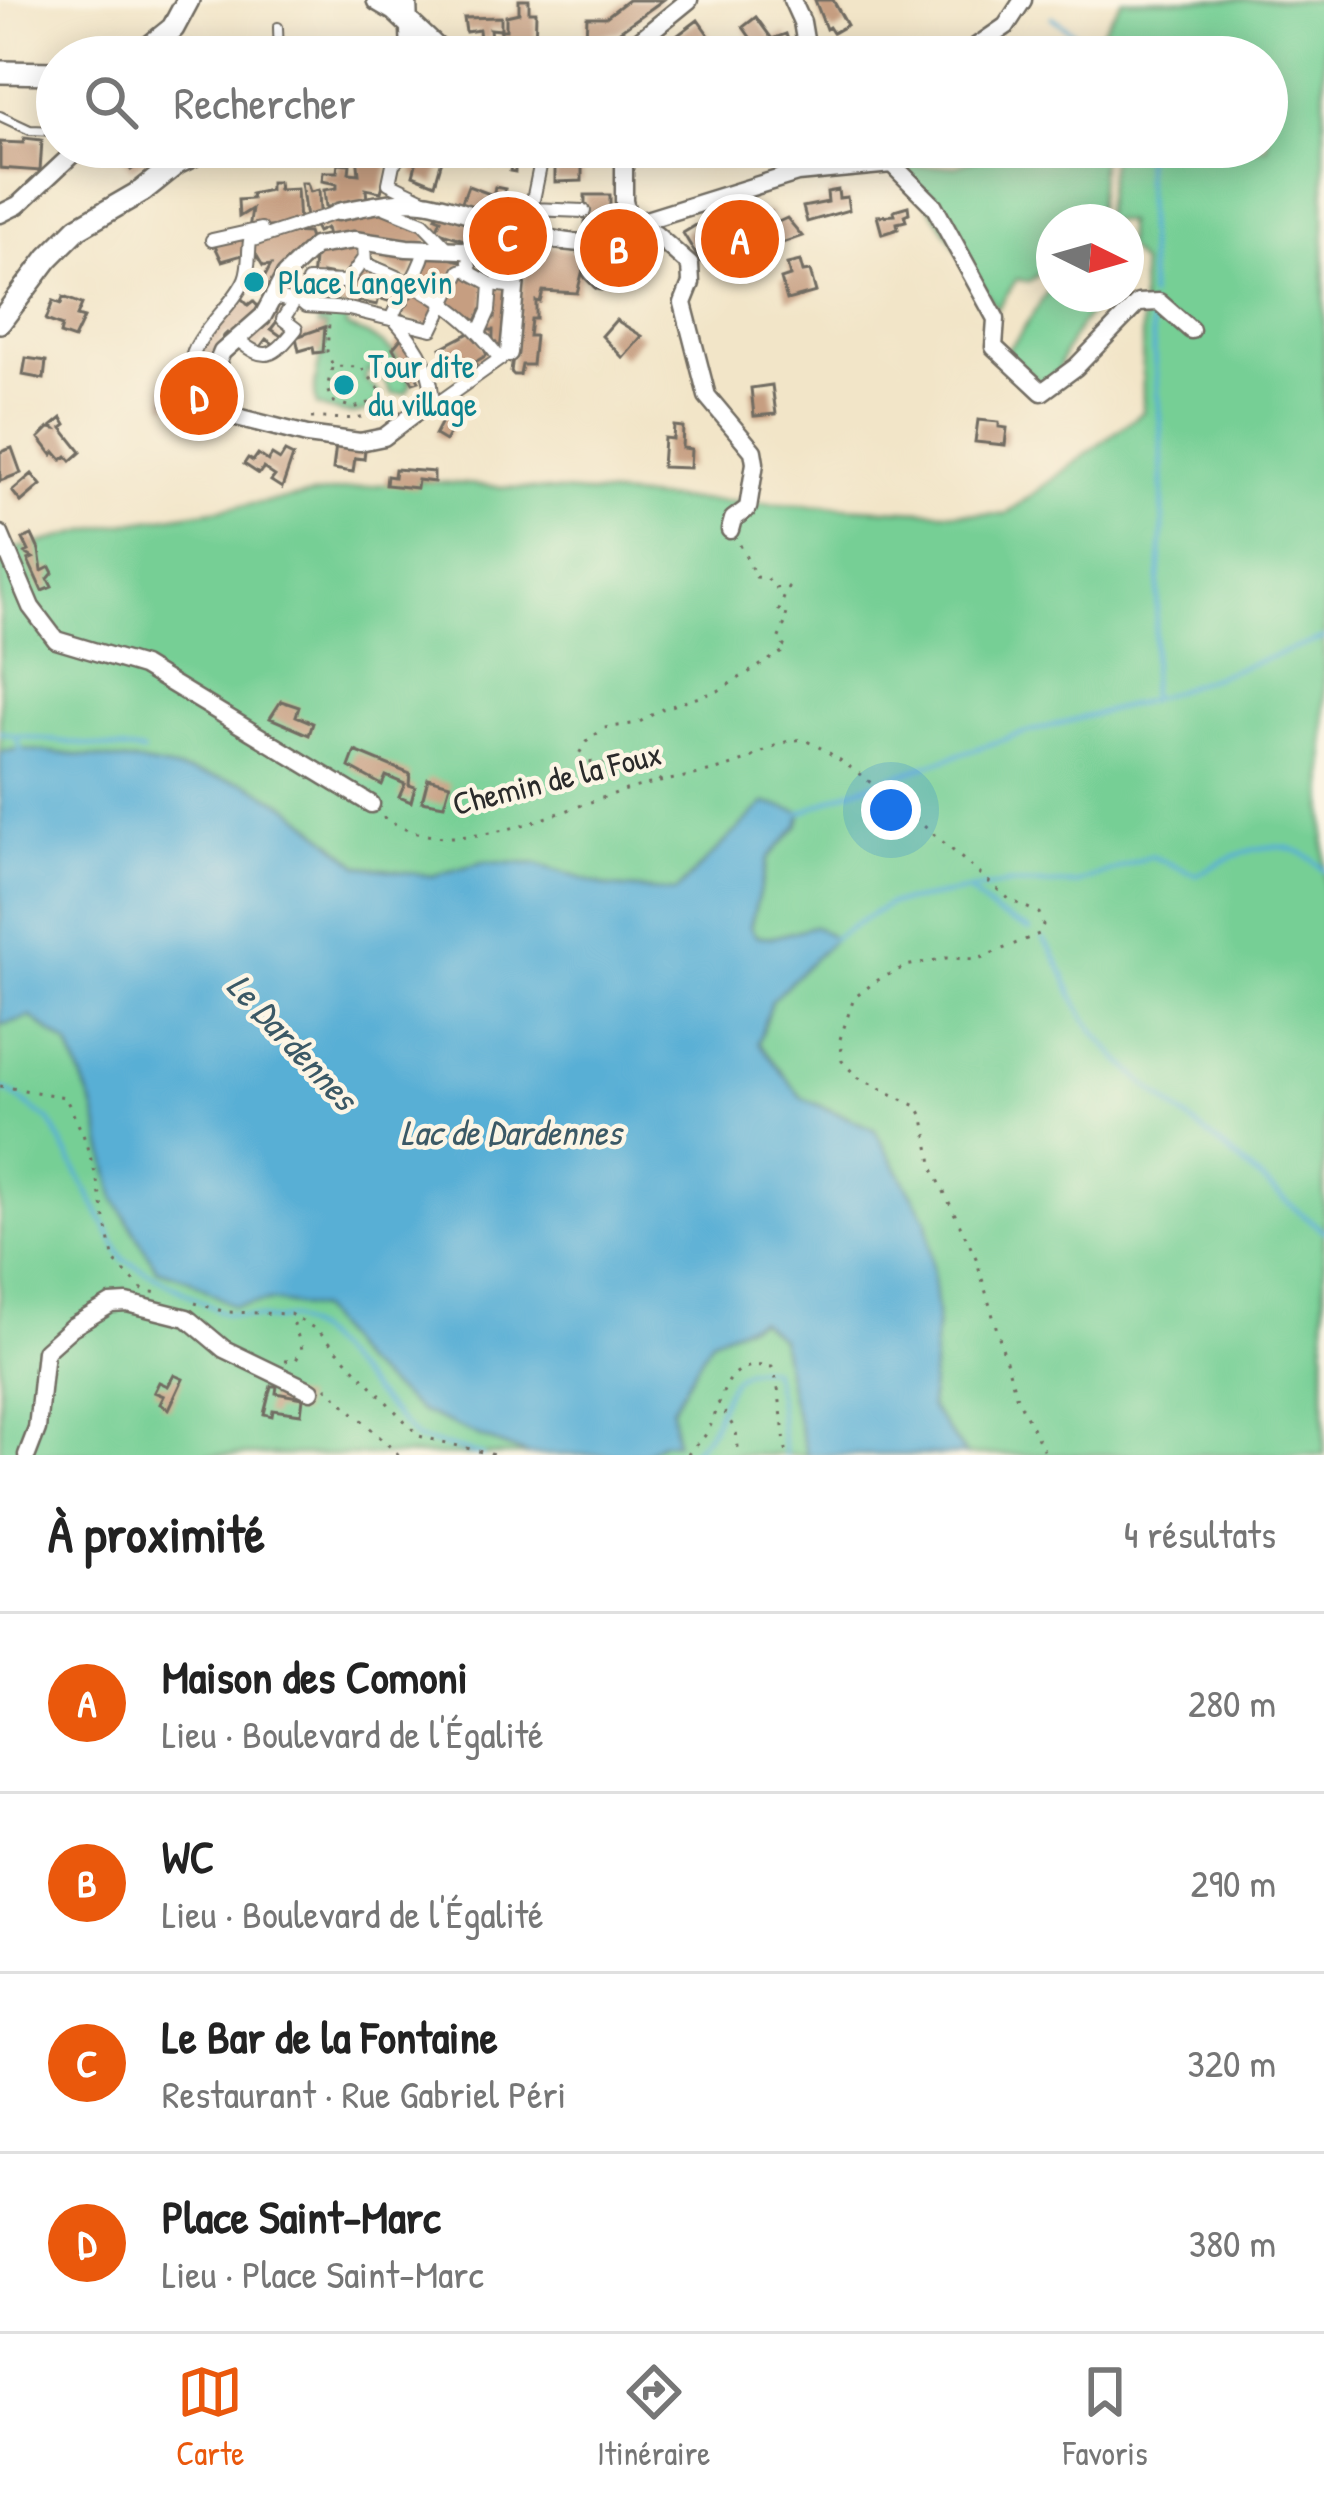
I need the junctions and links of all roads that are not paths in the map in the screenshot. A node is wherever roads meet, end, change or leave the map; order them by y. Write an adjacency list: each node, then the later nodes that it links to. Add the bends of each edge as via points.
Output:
1 (188, 0): 9 (street)
2 (408, 0): 8 (street)
3 (689, 0): 13 (street)
4 (792, 0): 14 (street)
5 (1023, 0): 15 (street)
6 (382, 1): 8 (street)
7 (278, 27): 10 (lane)
8 (410, 27): 11 (street); 12 (street)
9 (163, 36)
10 (278, 36)
11 (410, 36)
12 (420, 36)
13 (645, 36)
14 (804, 36)
15 (991, 36)
16 (0, 72): 17 (street)
17 (36, 73)
18 (0, 116): 19 (lane)
19 (36, 130)
20 (58, 168): 34 (street)
21 (171, 168): 57 (street, via 78,228)
22 (392, 168): 29 (street, via 389,183)
23 (540, 168): 31 (street)
24 (624, 168): 36 (street)
25 (799, 168): 28 (street)
26 (844, 168): 28 (street)
27 (896, 168): 58 (street, via 934,206 996,320 994,347 1042,392 1150,303)
28 (797, 172): 36 (street)
29 (425, 202): 30 (street); 38 (street)
30 (378, 204): 33 (street); 44 (street, via 423,223)
31 (531, 208): 32 (street); 38 (street)
32 (584, 211)
33 (338, 212): 35 (street)
34 (0, 214)
35 (309, 220): 37 (street); 42 (street)
36 (634, 226): 41 (street); 41 (street, via 642,236 638,249 601,281 592,272); 67 (street, via 690,265 683,303 707,396 753,451 754,493)
37 (291, 229): 39 (street); 63 (street, via 250,241 244,281 190,363 193,385)
38 (526, 234): 41 (street); 46 (street)
39 (212, 240)
40 (364, 241): 42 (street); 43 (street); 47 (street)
41 (590, 242)
42 (318, 245): 45 (street)
43 (425, 249): 44 (street); 50 (street)
44 (455, 249): 46 (street); 48 (street)
45 (302, 256): 49 (street); 53 (street)
46 (519, 261): 52 (street)
47 (362, 262): 49 (street, via 347,282); 50 (street)
48 (470, 268): 51 (street); 55 (street, via 460,271)
49 (308, 281): 54 (street)
50 (411, 284): 55 (street); 56 (street)
51 (491, 284): 52 (street); 59 (street)
52 (516, 287): 61 (street)
53 (274, 297): 54 (street); 60 (street)
54 (296, 301): 56 (street); 60 (street, via 283,319 296,329 279,349 252,351)
55 (444, 303): 56 (street, via 432,329); 59 (street)
56 (392, 317): 64 (street, via 429,376 432,395)
57 (0, 322)
58 (1191, 330)
59 (482, 334): 61 (street)
60 (237, 339): 62 (street)
61 (504, 356): 65 (street)
62 (213, 372): 63 (street); 65 (street, via 223,412 241,420 360,442)
63 (205, 390): 66 (street)
64 (422, 408): 65 (street)
65 (402, 422)
66 (191, 424)
67 (730, 530)
68 (0, 533): 69 (street, via 56,640 143,665)
69 (371, 804)
70 (311, 1391): 71 (street, via 224,1348 187,1318 111,1304 45,1352 38,1430)
71 (27, 1455)

